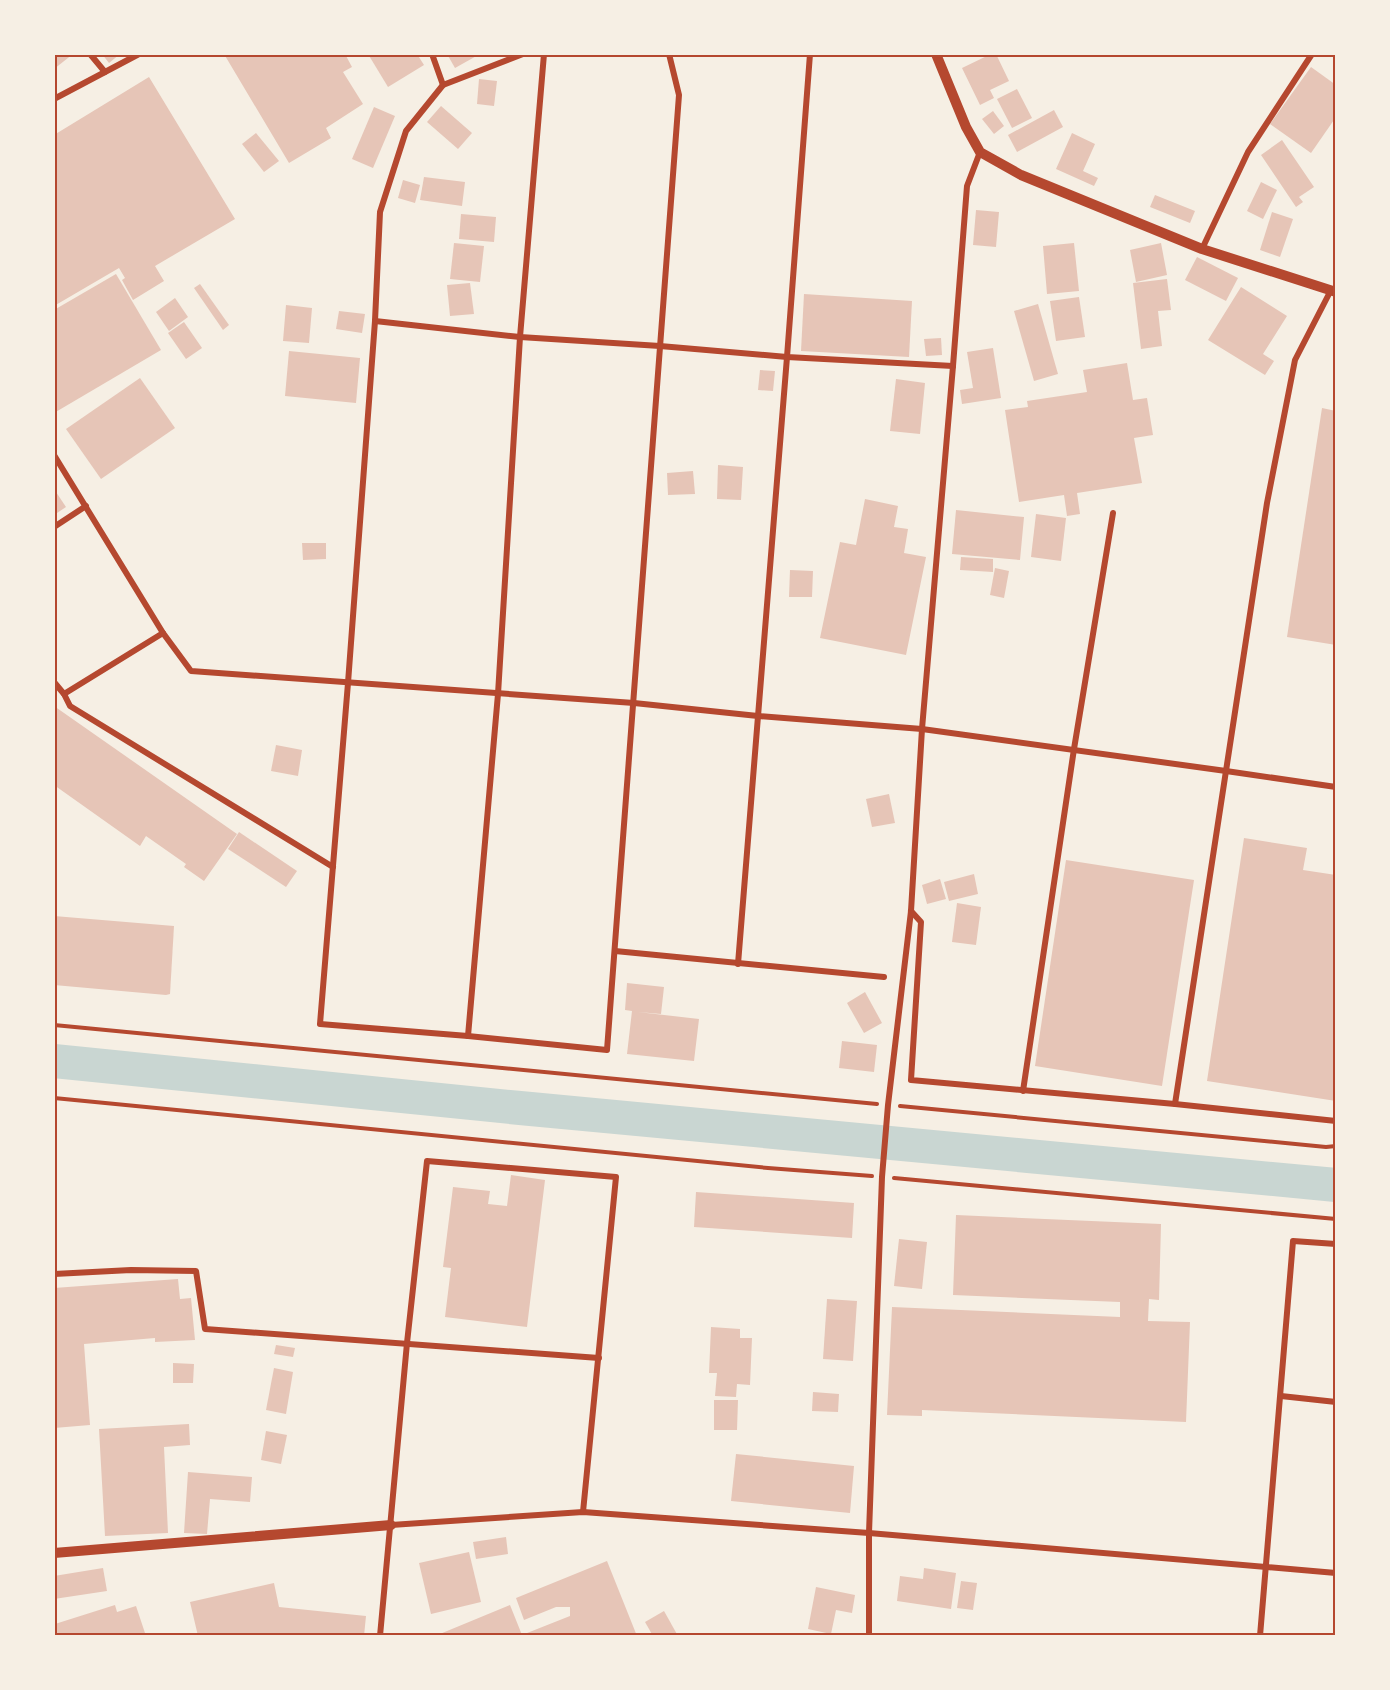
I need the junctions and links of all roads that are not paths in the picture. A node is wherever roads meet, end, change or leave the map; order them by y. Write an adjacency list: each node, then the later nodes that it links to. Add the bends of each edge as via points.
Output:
1 (90, 54): 10 (street)
2 (140, 54): 10 (street)
3 (432, 54): 11 (street)
4 (523, 54): 11 (street)
5 (544, 54): 17 (street)
6 (669, 54): 18 (street, via 679,95)
7 (810, 54): 19 (street)
8 (936, 54): 13 (street)
9 (1312, 54): 14 (street, via 1248,152)
10 (105, 72): 12 (street)
11 (443, 85): 16 (street, via 406,131 380,212)
12 (54, 99)
13 (980, 152): 14 (street, via 1021,175); 20 (street, via 967,186)
14 (1202, 249): 15 (street)
15 (1333, 291): 34 (street, via 1295,360 1267,503)
16 (375, 321): 17 (street); 27 (street)
17 (520, 337): 18 (street); 29 (street)
18 (660, 346): 19 (street); 30 (street)
19 (787, 357): 20 (street); 31 (street)
20 (953, 366): 32 (street)
21 (54, 455): 22 (street)
22 (86, 506): 24 (street); 25 (street)
23 (1113, 513): 33 (street)
24 (54, 527)
25 (163, 633): 27 (street, via 191,671); 28 (street)
26 (54, 682): 28 (street)
27 (348, 682): 29 (street); 36 (street)
28 (64, 694): 36 (street, via 70,706)
29 (498, 694): 30 (street); 41 (street)
30 (634, 703): 31 (street); 38 (street)
31 (758, 716): 32 (street); 39 (street)
32 (922, 729): 33 (street); 37 (street)
33 (1074, 749): 34 (street); 42 (street)
34 (1226, 771): 35 (street); 43 (street)
35 (1336, 788)
36 (333, 867): 41 (street, via 320,1024)
37 (911, 911): 42 (street, via 921,922 911,1080); 53 (street, via 882,1177)
38 (615, 951): 39 (street); 41 (street, via 607,1050)
39 (738, 964): 40 (street)
40 (884, 977)
41 (468, 1036)
42 (1023, 1091): 43 (street)
43 (1175, 1104): 44 (street)
44 (1336, 1121)
45 (1336, 1244): 49 (street, via 1293,1241)
46 (54, 1274): 47 (street, via 196,1271 205,1329)
47 (407, 1343): 48 (street); 48 (street, via 427,1161 616,1177); 52 (street)
48 (599, 1358): 51 (street)
49 (1281, 1396): 50 (street); 55 (street)
50 (1336, 1402)
51 (583, 1512): 52 (street); 53 (street)
52 (391, 1525): 54 (street); 57 (street)
53 (869, 1533): 55 (street); 58 (street)
54 (54, 1553)
55 (1266, 1566): 56 (street); 59 (street)
56 (1336, 1573)
57 (380, 1636)
58 (869, 1636)
59 (1260, 1636)

